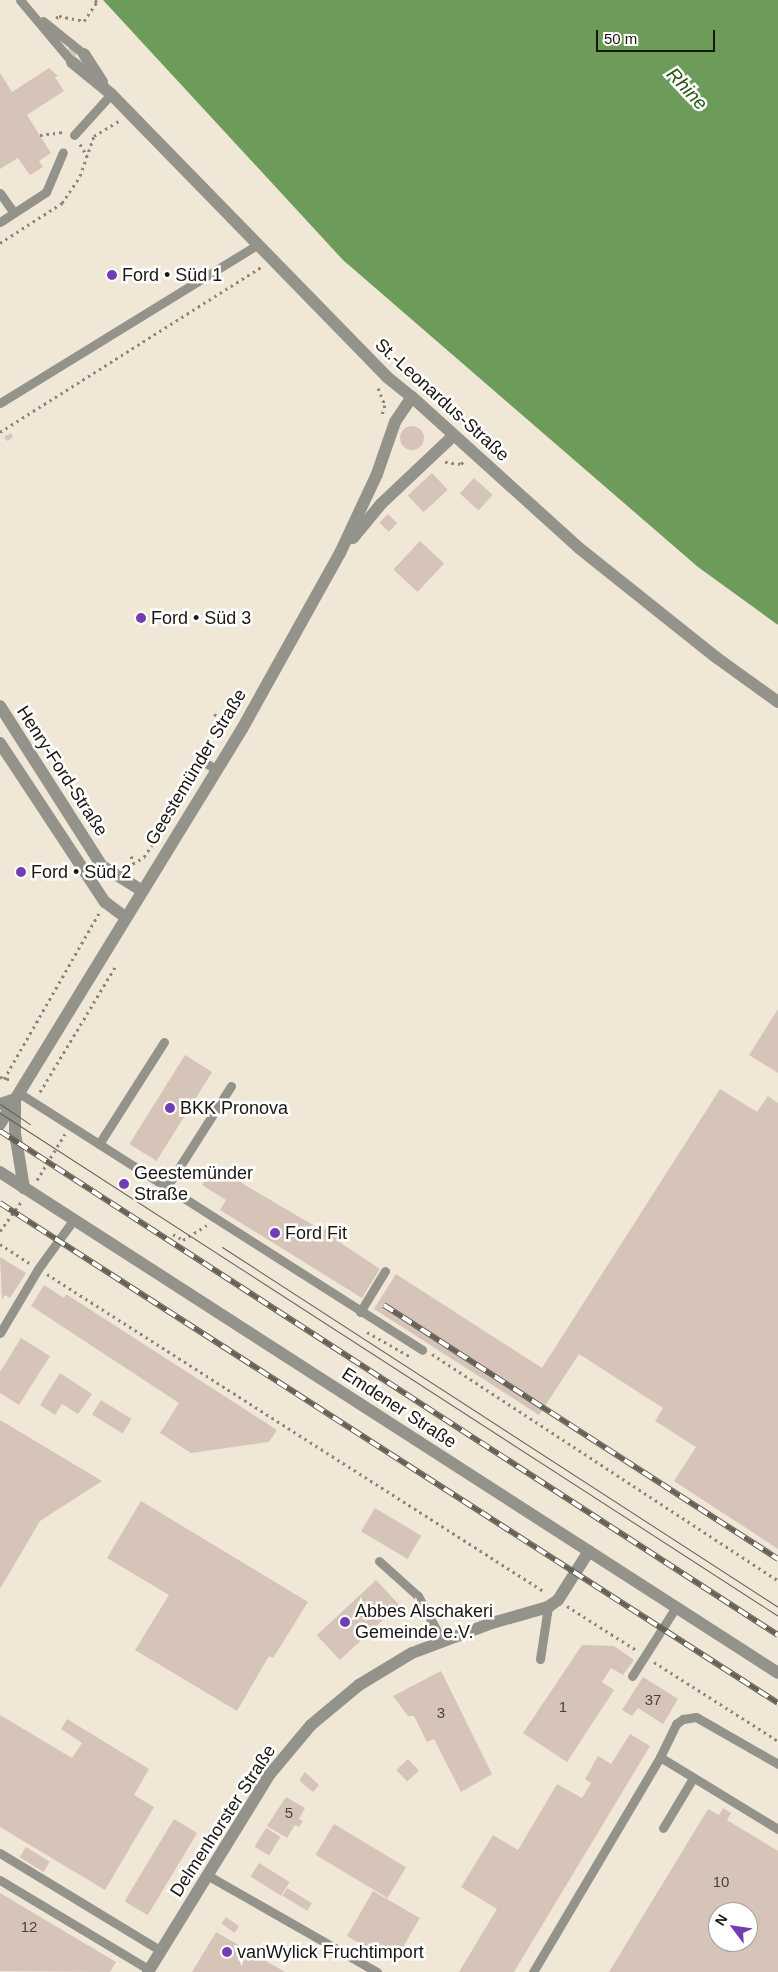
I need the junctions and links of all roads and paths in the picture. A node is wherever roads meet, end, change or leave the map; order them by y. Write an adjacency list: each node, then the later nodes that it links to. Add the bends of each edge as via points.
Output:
1 (20, 0): 3 (lane)
2 (95, 0): 4 (path, via 84,21 59,16)
3 (27, 8): 4 (lane); 6 (lane)
4 (48, 26): 5 (lane)
5 (84, 54): 7 (street, St.-Leonardus-Straße)
6 (72, 62): 7 (street, St.-Leonardus-Straße)
7 (111, 94): 8 (street, St.-Leonardus-Straße); 9 (lane)
8 (130, 114): 14 (path, via 94,136 80,176 63,205); 17 (street, St.-Leonardus-Straße)
9 (74, 135)
10 (63, 152): 12 (lane, via 46,192)
11 (0, 193): 12 (lane)
12 (14, 213): 13 (lane)
13 (0, 222)
14 (32, 222): 15 (path); 16 (path)
15 (35, 226)
16 (2, 243)
17 (257, 245): 18 (street, St.-Leonardus-Straße); 33 (lane)
18 (272, 260): 19 (path); 30 (street, St.-Leonardus-Straße, via 387,377)
19 (208, 301): 20 (path); 21 (path)
20 (211, 305)
21 (178, 320): 22 (path); 23 (path)
22 (181, 324)
23 (148, 339): 24 (path); 25 (path)
24 (150, 344)
25 (117, 359): 26 (path); 27 (path)
26 (120, 363)
27 (87, 378): 28 (path); 31 (path)
28 (90, 382)
29 (378, 388): 36 (path, via 385,405)
30 (412, 397): 38 (street, St.-Leonardus-Straße); 39 (street, Geestemünder Straße, via 395,422 377,474)
31 (55, 398): 32 (path); 34 (path)
32 (58, 402)
33 (0, 403)
34 (23, 417): 35 (path); 37 (path)
35 (26, 422)
36 (379, 424)
37 (0, 432)
38 (454, 435): 39 (street, Geestemünder Straße, via 381,504); 40 (street, St.-Leonardus-Straße, via 579,548 717,658)
39 (340, 553): 46 (street, Geestemünder Straße)
40 (778, 702)
41 (0, 706): 50 (street, Henry-Ford-Straße, via 102,866)
42 (234, 714): 43 (path)
43 (224, 730)
44 (0, 743): 52 (street, Henry-Ford-Straße)
45 (199, 759): 46 (lane)
46 (217, 770): 51 (street, Geestemünder Straße)
47 (165, 826): 49 (path, via 144,857)
48 (131, 856): 49 (path)
49 (134, 862): 50 (path)
50 (119, 878): 51 (street, Henry-Ford-Straße)
51 (142, 890): 53 (street, Geestemünder Straße)
52 (106, 902): 53 (street, Henry-Ford-Straße); 55 (path, via 80,955)
53 (126, 917): 57 (street, Geestemünder Straße)
54 (164, 1042): 61 (lane)
55 (2, 1078)
56 (231, 1086): 65 (lane)
57 (17, 1096): 58 (street); 59 (street, Geestemünder Straße); 61 (lane); 66 (street, via 15,1133)
58 (0, 1104)
59 (0, 1124)
60 (58, 1129): 62 (path, via 65,1134)
61 (99, 1144): 65 (lane)
62 (52, 1155): 63 (path); 66 (path)
63 (58, 1158)
64 (0, 1172): 66 (street, Emdener Straße)
65 (166, 1188): 74 (lane)
66 (27, 1189): 67 (street, Emdener Straße); 69 (path)
67 (74, 1220): 72 (lane); 77 (street, Emdener Straße)
68 (207, 1224): 70 (path, via 184,1240)
69 (0, 1231)
70 (173, 1234)
71 (0, 1244): 72 (path)
72 (38, 1269): 75 (lane); 79 (path)
73 (385, 1271): 74 (lane)
74 (360, 1312): 76 (lane)
75 (0, 1333)
76 (422, 1350)
77 (589, 1551): 79 (street); 80 (street, Emdener Straße)
78 (379, 1561): 81 (lane, via 418,1596)
79 (553, 1604): 81 (street, Delmenhorster Straße); 82 (path); 83 (lane)
80 (676, 1607): 82 (lane); 84 (street, Emdener Straße)
81 (443, 1642): 93 (street, Delmenhorster Straße, via 412,1653 359,1685 311,1725 270,1774)
82 (645, 1656): 85 (lane); 86 (path)
83 (540, 1659)
84 (778, 1673)
85 (632, 1676)
86 (778, 1741)
87 (660, 1757): 88 (lane, via 676,1724 696,1717); 89 (lane); 98 (lane)
88 (778, 1764)
89 (693, 1778): 90 (lane); 91 (lane)
90 (664, 1828)
91 (778, 1829)
92 (0, 1852): 95 (lane)
93 (206, 1875): 95 (street, Delmenhorster Straße); 97 (lane)
94 (0, 1880): 96 (lane)
95 (161, 1950): 96 (street, Delmenhorster Straße)
96 (149, 1971)
97 (377, 1972)
98 (533, 1972)

